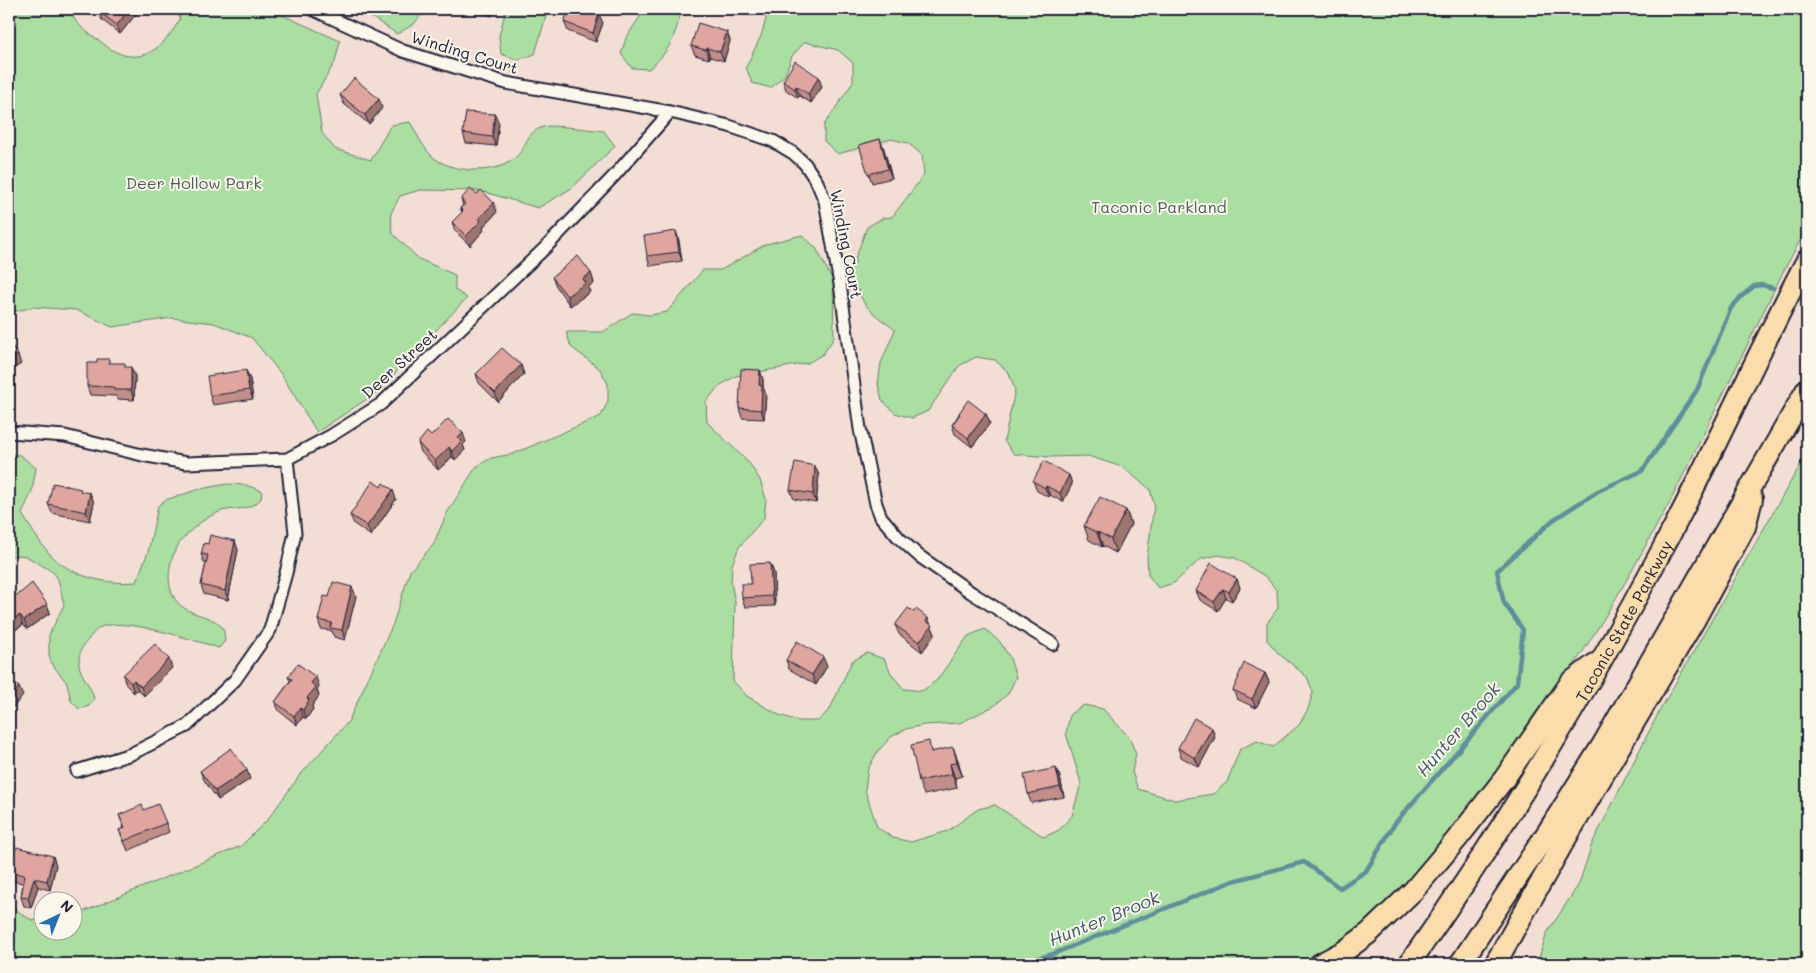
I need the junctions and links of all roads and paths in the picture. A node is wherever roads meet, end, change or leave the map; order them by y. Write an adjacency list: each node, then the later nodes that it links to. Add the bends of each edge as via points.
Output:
1 (312, 9): 2 (street, Winding Court, via 403,50 506,83)
2 (670, 112): 6 (street, Deer Street, via 545,248 381,404); 8 (street, Winding Court, via 729,126 773,141 805,164 824,201 840,284 860,429 881,517 919,556)
3 (1807, 260): 9 (highway, Taconic State Parkway, via 1684,509)
4 (1807, 389): 7 (highway)
5 (9, 432): 6 (street, Deer Street, via 65,436 186,463)
6 (287, 459): 10 (street, via 295,533 270,630 235,680 188,726 131,754)
7 (1756, 478): 13 (highway, via 1548,833); 14 (highway, via 1745,527)
8 (1053, 644)
9 (1604, 657): 11 (highway, via 1572,682 1504,778 1413,891 1369,933); 12 (highway, Taconic State Parkway, via 1509,814)
10 (77, 771)
11 (1320, 964)
12 (1409, 964)
13 (1460, 964)
14 (1495, 964)

